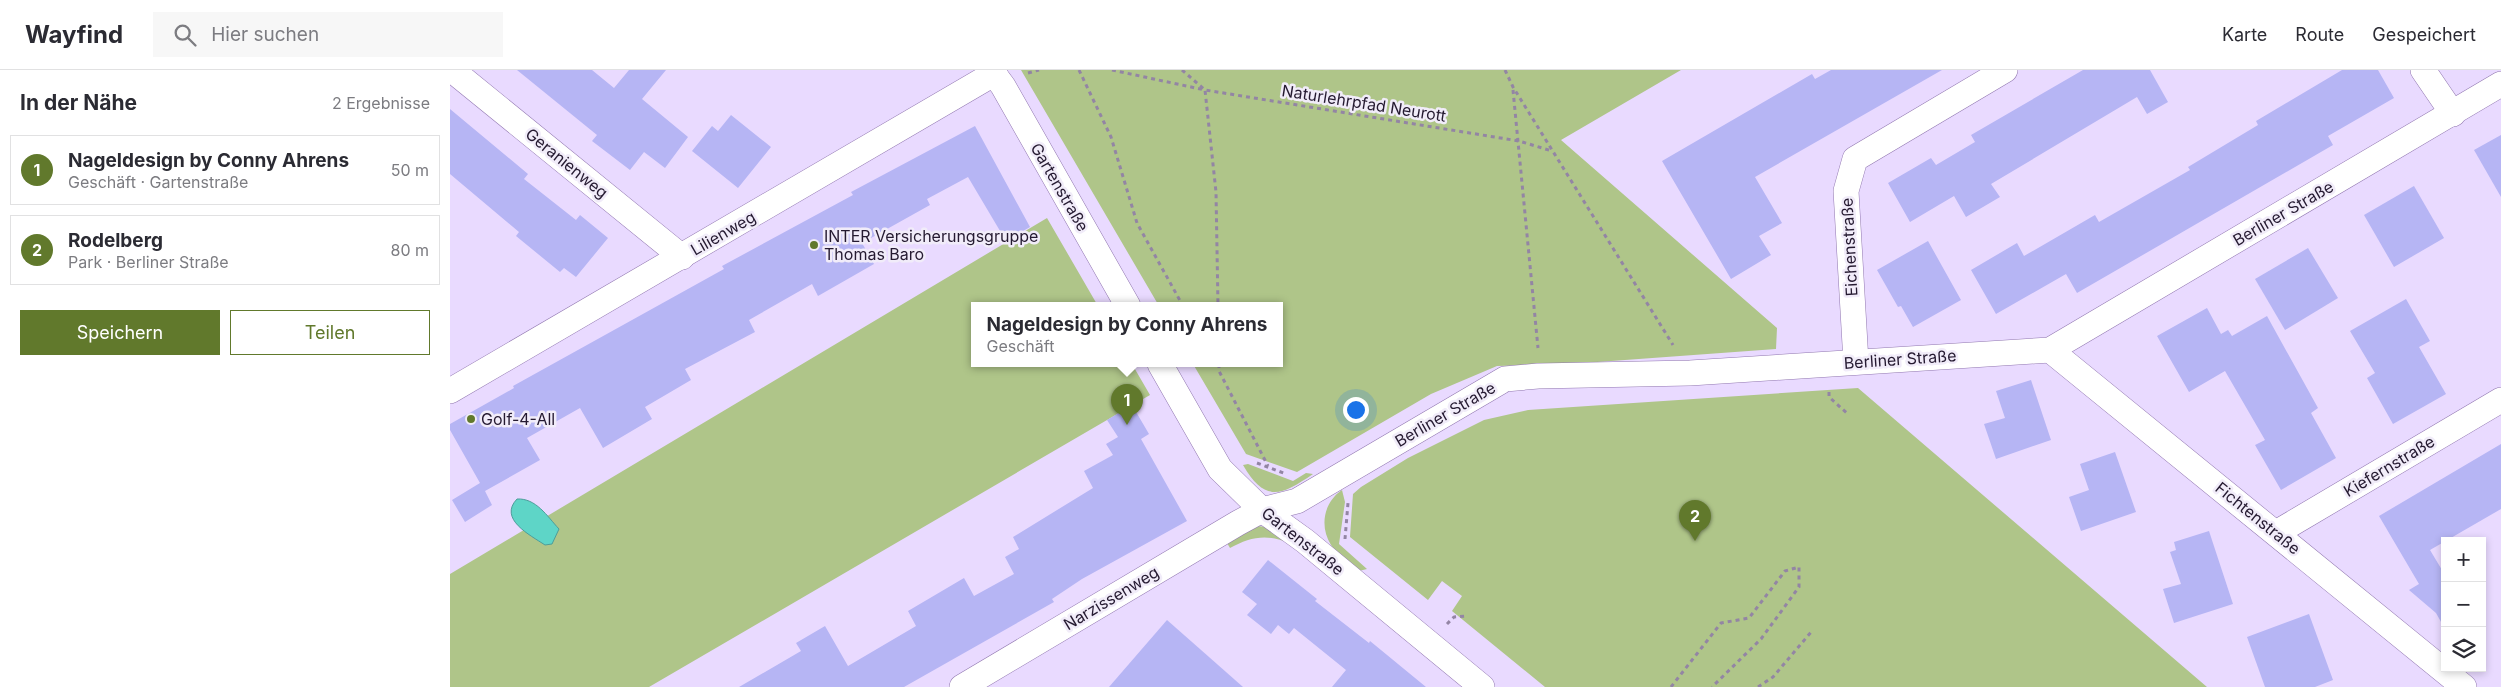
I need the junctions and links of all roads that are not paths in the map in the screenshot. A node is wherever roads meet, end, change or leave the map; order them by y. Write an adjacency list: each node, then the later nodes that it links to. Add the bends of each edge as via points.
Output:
1 (452, 70): 7 (street, Geranienweg)
2 (2006, 70): 10 (street, Eichenstraße, via 1855,159 1846,191)
3 (2423, 70): 6 (street)
4 (993, 72): 7 (street, Lilienweg); 8 (street, Gartenstraße)
5 (2501, 84): 6 (street, Berliner Straße)
6 (2453, 114): 9 (street, Berliner Straße)
7 (682, 257): 12 (street, Lilienweg)
8 (1126, 302)
9 (2050, 350): 10 (street, Berliner Straße); 15 (street, Fichtenstraße)
10 (1856, 362): 14 (street, Berliner Straße, via 1690,374 1505,379 1297,501)
11 (1162, 367): 14 (street, Gartenstraße, via 1220,469)
12 (450, 391)
13 (2501, 400): 15 (street, Kiefernstraße)
14 (1262, 510): 16 (street, Narzissenweg); 17 (street, Gartenstraße, via 1305,541)
15 (2276, 533): 18 (street, Fichtenstraße)
16 (962, 687)
17 (1482, 687)
18 (2464, 687)

